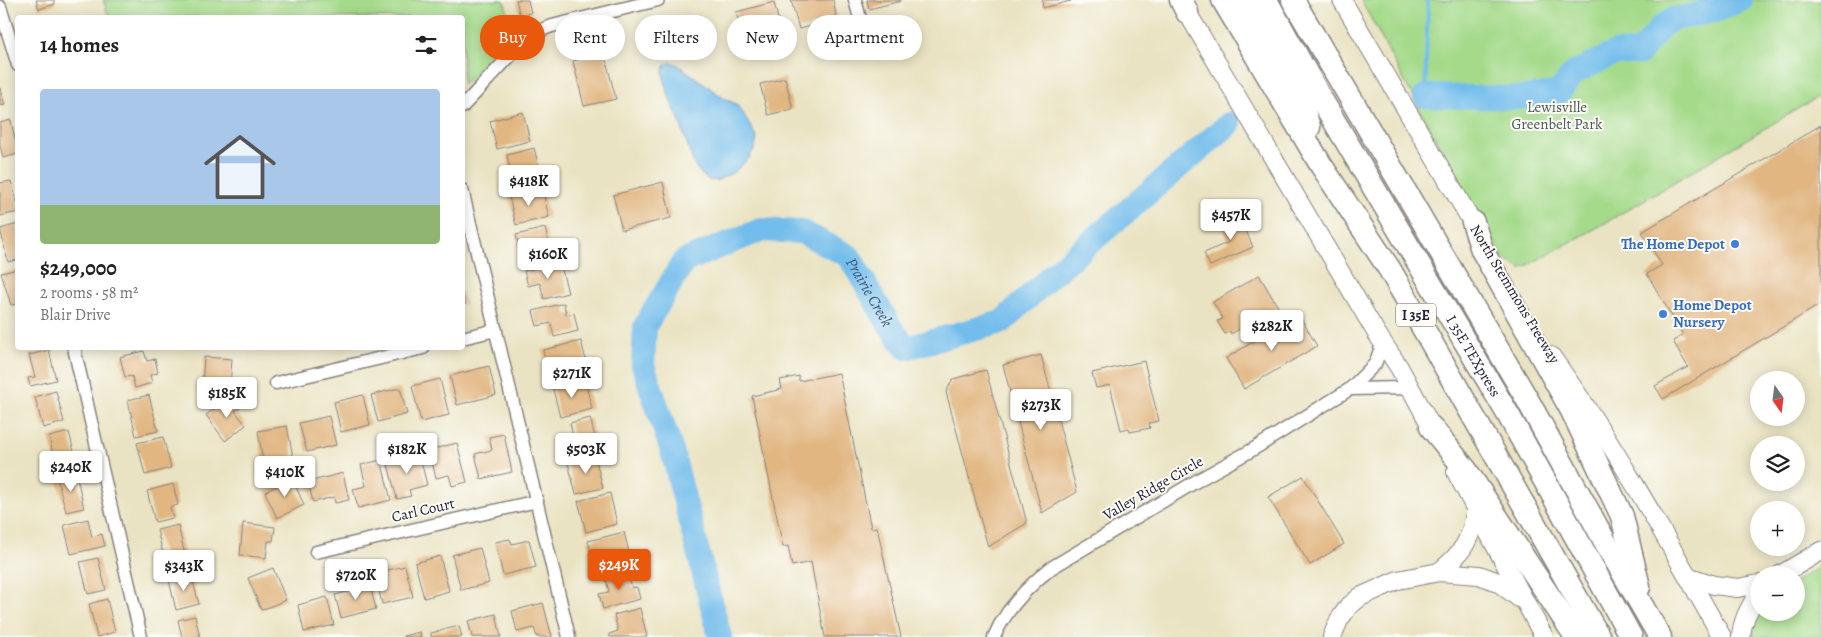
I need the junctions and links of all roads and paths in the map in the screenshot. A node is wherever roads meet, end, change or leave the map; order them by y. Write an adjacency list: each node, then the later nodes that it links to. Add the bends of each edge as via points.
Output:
1 (658, 0): 8 (street)
2 (855, 0): 11 (street)
3 (1223, 0): 14 (highway, I 35E)
4 (1246, 0): 14 (highway, via 1300,101)
5 (1266, 0): 44 (highway, I 35E TEXpress, via 1322,101 1509,416)
6 (1293, 0): 36 (highway, via 1527,399)
7 (1342, 0): 16 (main road, North Stemmons Freeway)
8 (633, 3): 13 (street, via 536,32)
9 (1182, 4): 19 (main road)
10 (0, 6): 12 (street)
11 (859, 15)
12 (15, 55)
13 (465, 104)
14 (1321, 165): 43 (highway, I 35E, via 1390,270)
15 (465, 202): 17 (street)
16 (1473, 222): 32 (main road, North Stemmons Freeway, via 1543,345 1618,455); 36 (highway, via 1482,250 1572,411 1622,516)
17 (496, 330): 18 (street); 26 (street)
18 (465, 337)
19 (1383, 342): 23 (street, Valley Ridge Circle, via 1375,364); 24 (main road)
20 (74, 350): 37 (street)
21 (415, 350): 22 (street)
22 (276, 383)
23 (1350, 389): 24 (street, via 1403,388); 39 (street, Valley Ridge Circle, via 1051,568 1016,600)
24 (1412, 391): 25 (main road)
25 (1431, 427): 27 (main road); 42 (highway, via 1466,470)
26 (537, 501): 29 (street, Carl Court); 38 (street)
27 (1476, 508): 31 (main road, via 1467,544); 34 (main road)
28 (1821, 551): 30 (main road)
29 (316, 552)
30 (1795, 566)
31 (1438, 572): 34 (main road, via 1488,578); 40 (main road, via 1398,580 1360,598 1348,607)
32 (1687, 576): 33 (main road, via 1714,585 1738,588); 46 (main road, North Stemmons Freeway)
33 (1750, 586)
34 (1526, 603): 41 (main road)
35 (1750, 607): 47 (main road)
36 (1646, 612): 45 (highway)
37 (141, 637)
38 (569, 637)
39 (994, 637)
40 (1332, 637)
41 (1544, 637)
42 (1576, 637)
43 (1599, 637)
44 (1631, 637)
45 (1660, 637)
46 (1722, 637)
47 (1741, 637)

